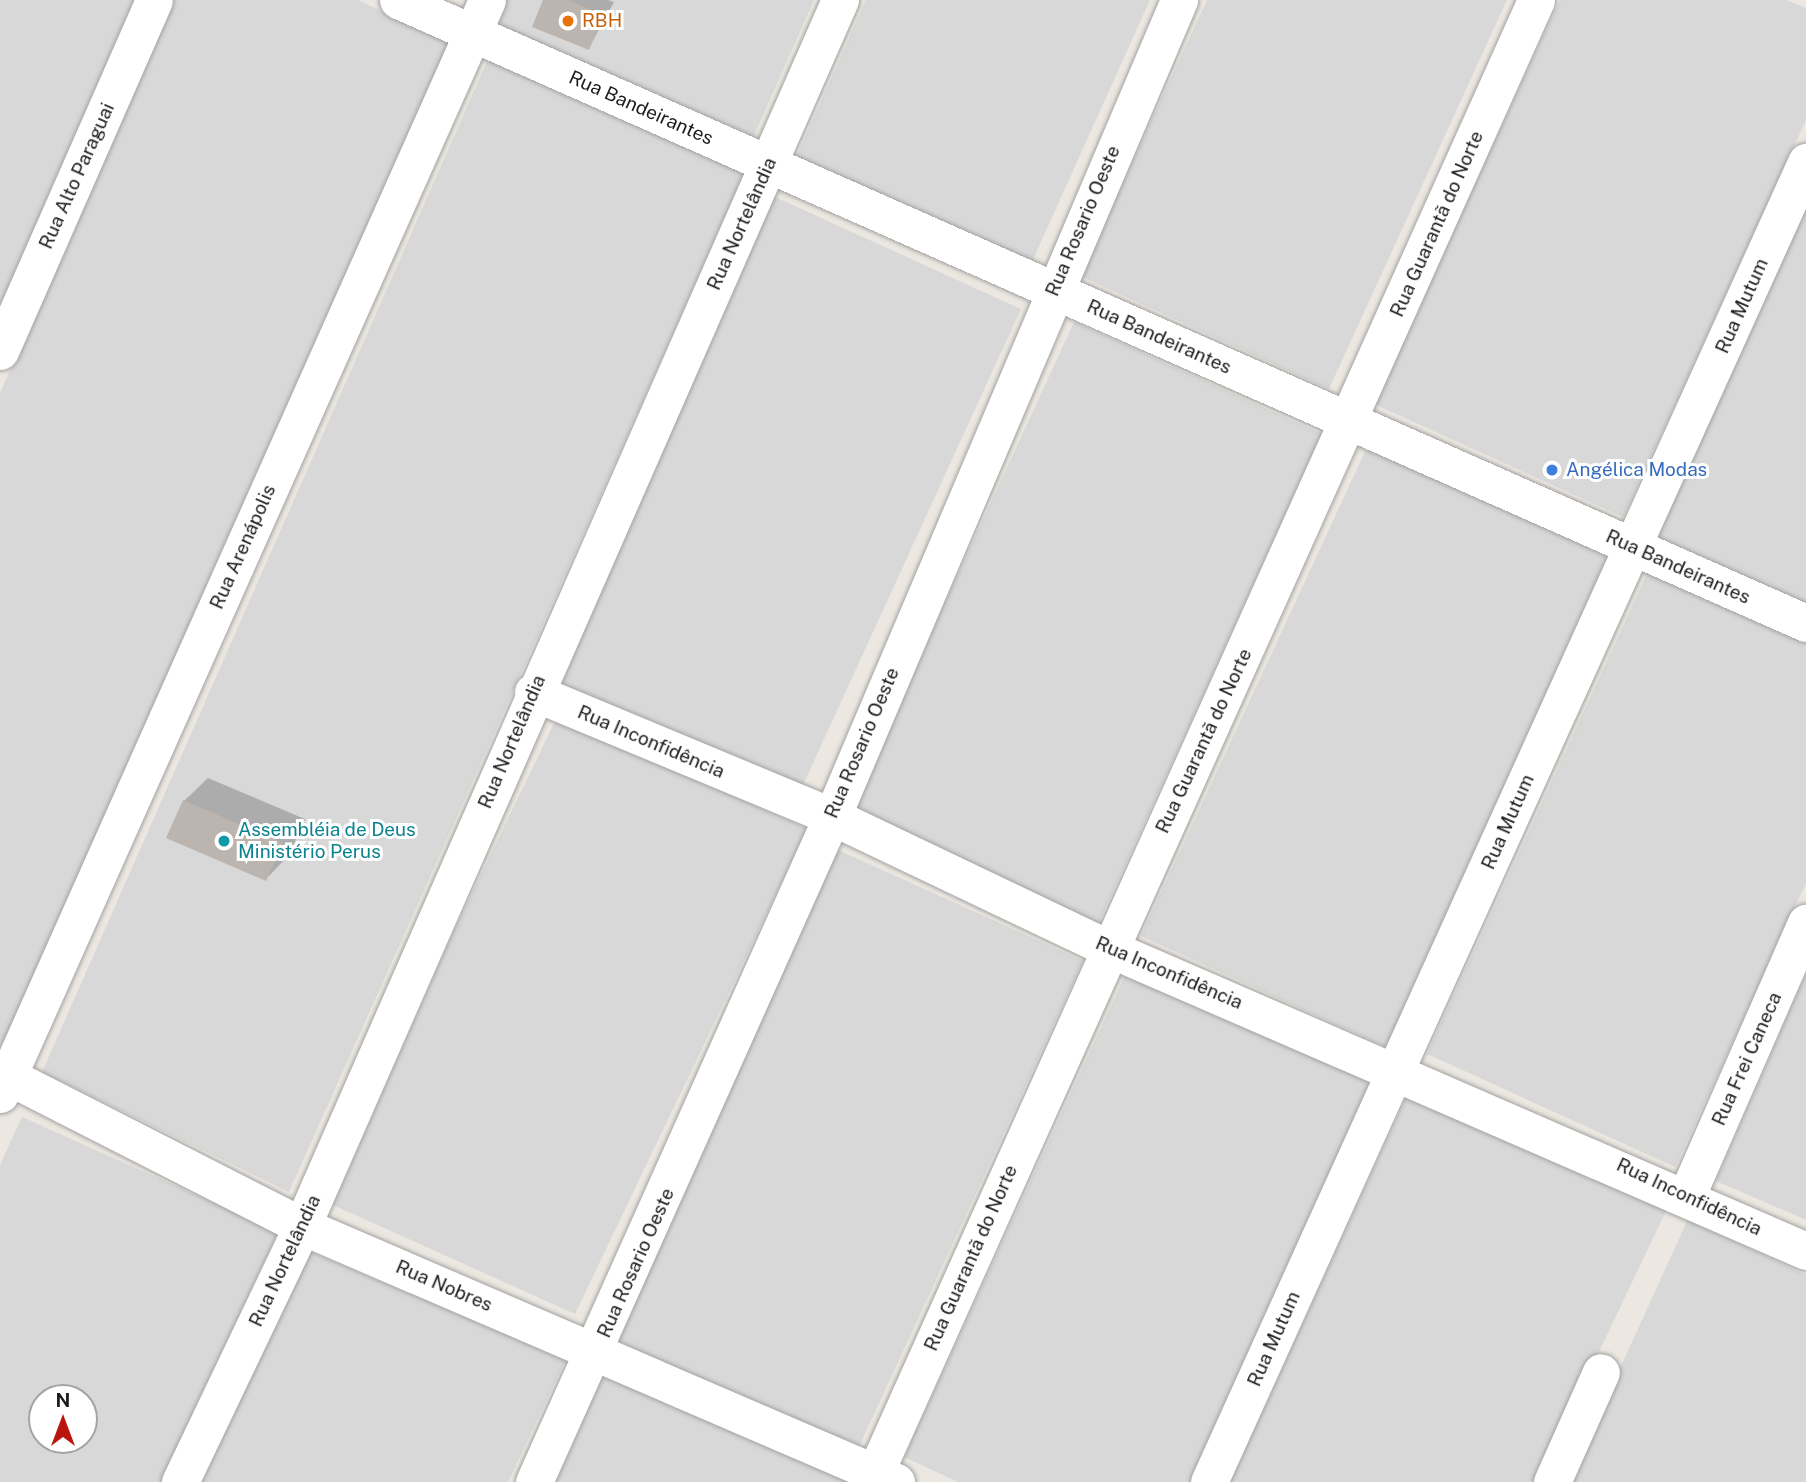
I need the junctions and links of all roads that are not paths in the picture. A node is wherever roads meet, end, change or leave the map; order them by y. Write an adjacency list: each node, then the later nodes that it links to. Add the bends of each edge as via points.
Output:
1 (154, 0): 11 (street, Rua Alto Paraguai)
2 (398, 0): 7 (street, Rua Bandeirantes)
3 (487, 0): 7 (street, Rua Arenápolis)
4 (841, 0): 9 (street, Rua Nortelândia)
5 (1180, 0): 10 (street, Rua Rosario Oeste)
6 (1536, 0): 12 (street, Rua Guarantã do Norte)
7 (472, 33): 9 (street, Rua Bandeirantes); 20 (street, Rua Arenápolis)
8 (1806, 162): 13 (street, Rua Mutum)
9 (769, 164): 10 (street, Rua Bandeirantes); 15 (street, Rua Nortelândia)
10 (1053, 290): 12 (street, Rua Bandeirantes); 16 (street, Rua Rosario Oeste)
11 (0, 351)
12 (1350, 422): 13 (street, Rua Bandeirantes); 18 (street, Rua Guarantã do Norte)
13 (1634, 547): 14 (street, Rua Bandeirantes); 19 (street, Rua Mutum)
14 (1806, 623)
15 (533, 692): 16 (street, Rua Inconfidência); 22 (street, Rua Nortelândia)
16 (831, 817): 18 (street, Rua Inconfidência); 24 (street, Rua Rosario Oeste)
17 (1806, 923): 21 (street, Rua Frei Caneca)
18 (1108, 948): 19 (street, Rua Inconfidência); 26 (street, Rua Guarantã do Norte)
19 (1396, 1069): 21 (street, Rua Inconfidência); 29 (street, Rua Mutum)
20 (3, 1081): 22 (street, Rua Nobres)
21 (1687, 1195): 23 (street, Rua Inconfidência)
22 (303, 1226): 24 (street, Rua Nobres); 27 (street, Rua Nortelândia)
23 (1806, 1251)
24 (598, 1351): 26 (street, Rua Nobres); 28 (street, Rua Rosario Oeste)
25 (1601, 1372): 30 (street)
26 (881, 1479)
27 (180, 1482)
28 (534, 1482)
29 (1209, 1482)
30 (1552, 1482)

